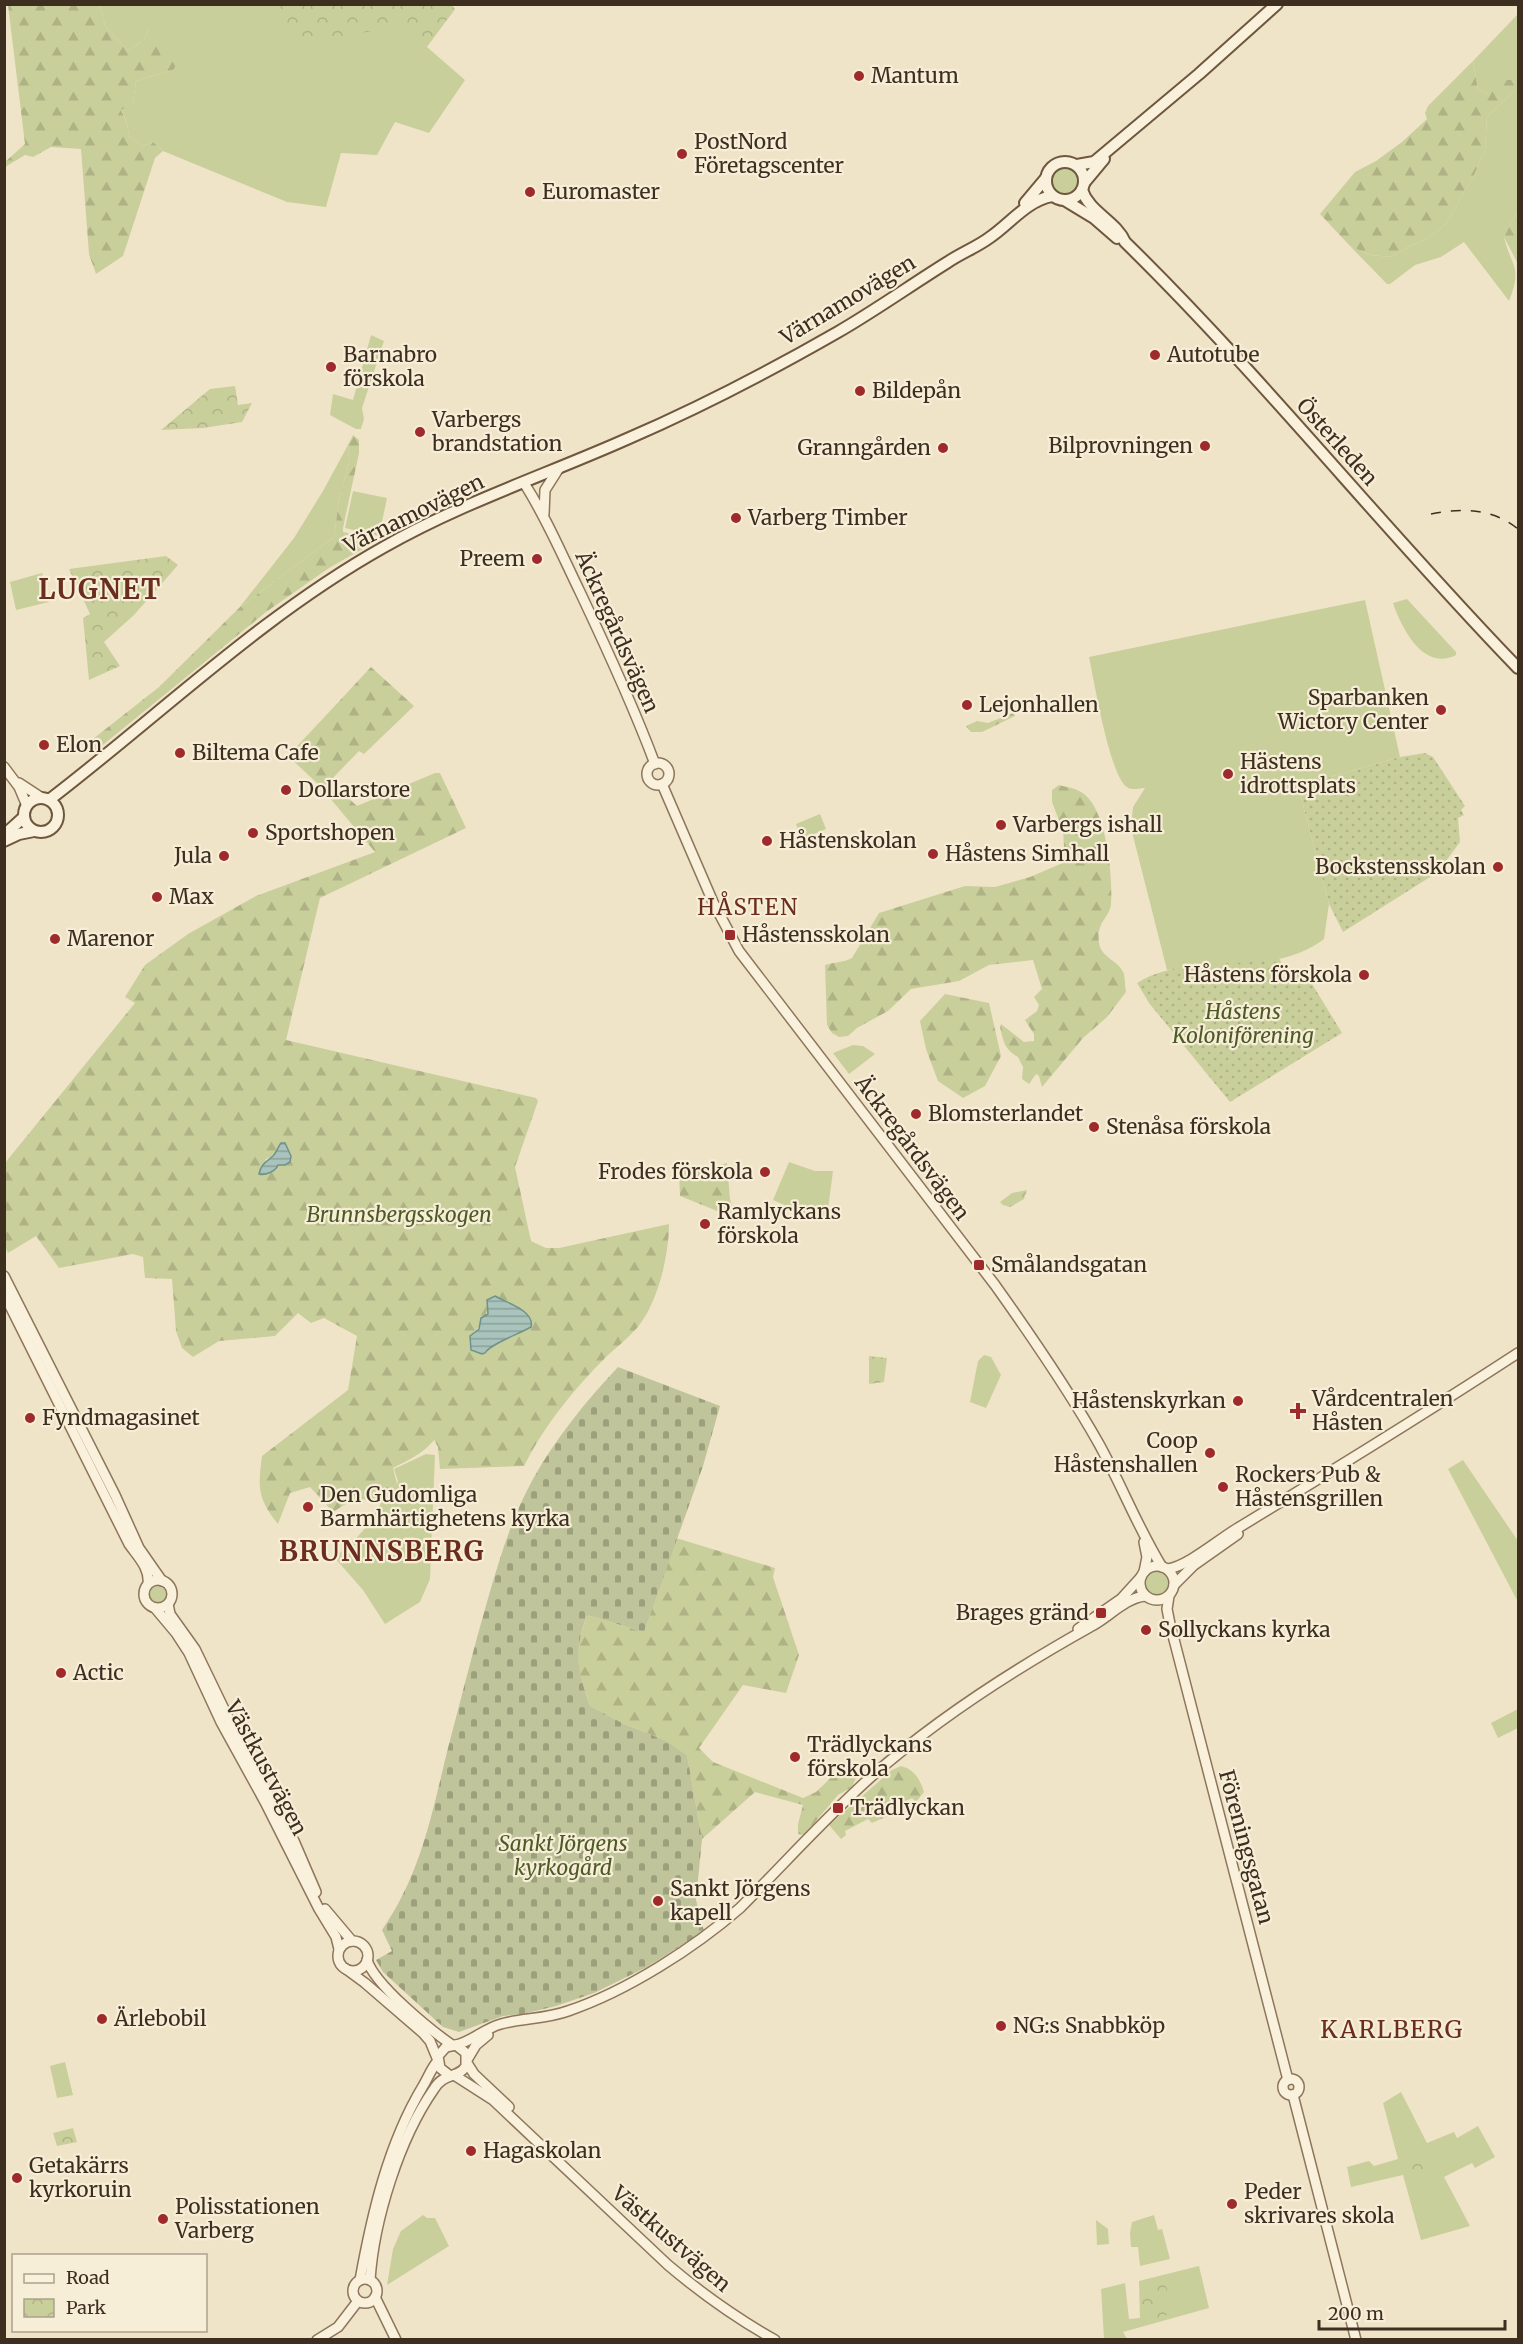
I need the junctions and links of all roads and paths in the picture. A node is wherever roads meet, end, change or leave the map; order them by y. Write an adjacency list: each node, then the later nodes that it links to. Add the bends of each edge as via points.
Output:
1 (1271, 4): 3 (main road, Värnamovägen)
2 (1277, 4): 3 (main road, Värnamovägen)
3 (1238, 38): 4 (main road, Värnamovägen)
4 (1145, 119): 5 (main road, Värnamovägen, via 1094,162); 7 (main road, Värnamovägen, via 1104,159)
5 (1077, 165): 6 (main road, Värnamovägen, via 1064,161 1055,164); 7 (main road, via 1083,173)
6 (1046, 178): 8 (main road, via 1046,188); 11 (main road, Värnamovägen, via 1016,212)
7 (1083, 187): 9 (main road, Värnamovägen, via 1075,198); 10 (main road, Österleden, via 1086,200 1121,232)
8 (1052, 196): 9 (main road); 11 (main road, Värnamovägen, via 1037,200)
9 (1066, 201): 10 (main road, Österleden)
10 (1125, 242): 15 (main road, Österleden, via 1208,326)
11 (977, 244): 12 (main road, Värnamovägen, via 839,331 726,392)
12 (559, 468): 13 (main road, Värnamovägen); 14 (street, via 545,490)
13 (524, 483): 14 (street, Äckregårdsvägen); 17 (main road, Värnamovägen, via 418,529 317,588 236,648)
14 (544, 517): 16 (street, Äckregårdsvägen, via 628,696)
15 (1518, 668)
16 (655, 764): 19 (street, Äckregårdsvägen, via 668,770 668,778); 19 (street, Äckregårdsvägen, via 648,770 648,777 654,784)
17 (90, 767): 20 (main road, Värnamovägen); 22 (main road, Värnamovägen)
18 (8, 771): 20 (street, via 29,791); 21 (street)
19 (662, 784): 30 (street, Äckregårdsvägen, via 713,902 739,951 1033,1338 1093,1434)
20 (45, 799): 21 (main road, via 34,800); 22 (main road)
21 (26, 811): 23 (main road, via 27,824); 24 (main road)
22 (58, 812): 23 (main road, via 51,829)
23 (34, 831): 25 (main road)
24 (4, 835)
25 (4, 841)
26 (4, 1276): 33 (street, via 139,1548)
27 (4, 1294): 34 (street, via 129,1544 149,1574)
28 (1518, 1353): 29 (street)
29 (1282, 1503): 31 (street, via 1216,1541 1184,1565); 35 (street, via 1200,1560)
30 (1141, 1531): 31 (street, Äckregårdsvägen); 32 (street, Äckregårdsvägen, via 1147,1557)
31 (1165, 1568): 32 (street, via 1154,1566); 35 (street, via 1173,1577)
32 (1142, 1574): 37 (street, via 1140,1588); 41 (street, via 1121,1599)
33 (162, 1581): 34 (street); 38 (street, via 172,1590)
34 (148, 1584): 39 (street, via 144,1598)
35 (1174, 1586): 36 (street)
36 (1169, 1596): 37 (street, via 1160,1600); 40 (street, Föreningsgatan)
37 (1147, 1597): 40 (street, Föreningsgatan); 41 (street, via 1132,1599)
38 (168, 1604): 39 (street); 42 (street, Västkustvägen, via 289,1831 318,1896)
39 (155, 1608): 43 (street, Västkustvägen, via 189,1653)
40 (1170, 1624): 59 (street, Föreningsgatan, via 1288,2080 1299,2085 1293,2096)
41 (1064, 1641): 46 (street, via 904,1749 720,1925 609,1994 567,2012)
42 (352, 1941): 43 (street); 44 (street, via 364,1947)
43 (339, 1949): 45 (street, via 338,1958)
44 (367, 1960): 45 (street, via 359,1970); 47 (street, via 376,1977)
45 (346, 1969): 48 (street, via 423,2033)
46 (522, 2021): 47 (street, via 500,2024); 49 (street, via 485,2037)
47 (454, 2045): 48 (street, via 443,2048); 49 (street, via 464,2051)
48 (437, 2061): 50 (street, via 441,2070); 52 (street, via 397,2139 372,2221)
49 (467, 2062): 50 (street, via 462,2071); 51 (street, Västkustvägen)
50 (452, 2075): 51 (street, Västkustvägen, via 493,2100); 53 (street, via 434,2087 401,2152 376,2237)
51 (552, 2156): 58 (street, Västkustvägen, via 668,2265 725,2310)
52 (360, 2280): 53 (street); 54 (street, via 352,2292)
53 (370, 2280): 55 (street, via 376,2288)
54 (358, 2301): 55 (street); 56 (street, via 338,2327)
55 (377, 2302): 57 (street)
56 (317, 2340)
57 (396, 2340)
58 (775, 2340)
59 (1356, 2340)

